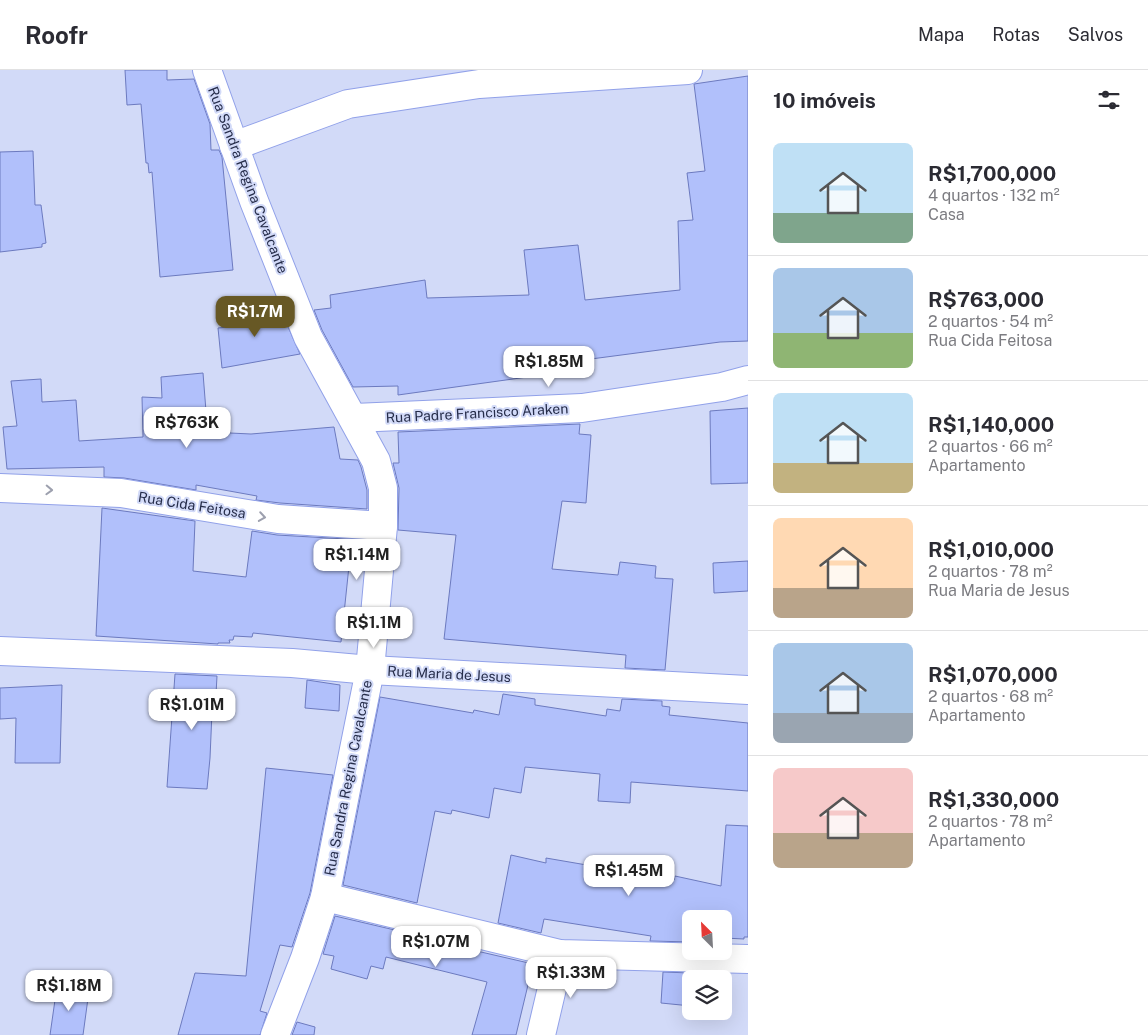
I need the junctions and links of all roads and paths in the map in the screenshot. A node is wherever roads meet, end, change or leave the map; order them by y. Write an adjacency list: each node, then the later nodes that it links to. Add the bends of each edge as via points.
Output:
1 (207, 70): 3 (street, Rua Sandra Regina Cavalcante)
2 (688, 70): 3 (street, via 479,84 348,104)
3 (234, 146): 5 (street, Rua Sandra Regina Cavalcante, via 308,337)
4 (748, 380): 5 (street, Rua Padre Francisco Araken, via 722,387 582,408)
5 (354, 418): 7 (street, Rua Sandra Regina Cavalcante, via 376,461 383,488)
6 (0, 488): 7 (street, Rua Cida Feitosa, one-way to 7, via 120,493 278,519)
7 (383, 526): 9 (street, Rua Sandra Regina Cavalcante)
8 (0, 651): 9 (street, Rua Maria de Jesus)
9 (370, 670): 10 (street, Rua Maria de Jesus); 11 (street, Rua Sandra Regina Cavalcante)
10 (748, 690)
11 (325, 897): 12 (street); 14 (street, Rua Sandra Regina Cavalcante)
12 (560, 954): 13 (street); 15 (street)
13 (748, 959)
14 (274, 1035)
15 (542, 1035)

